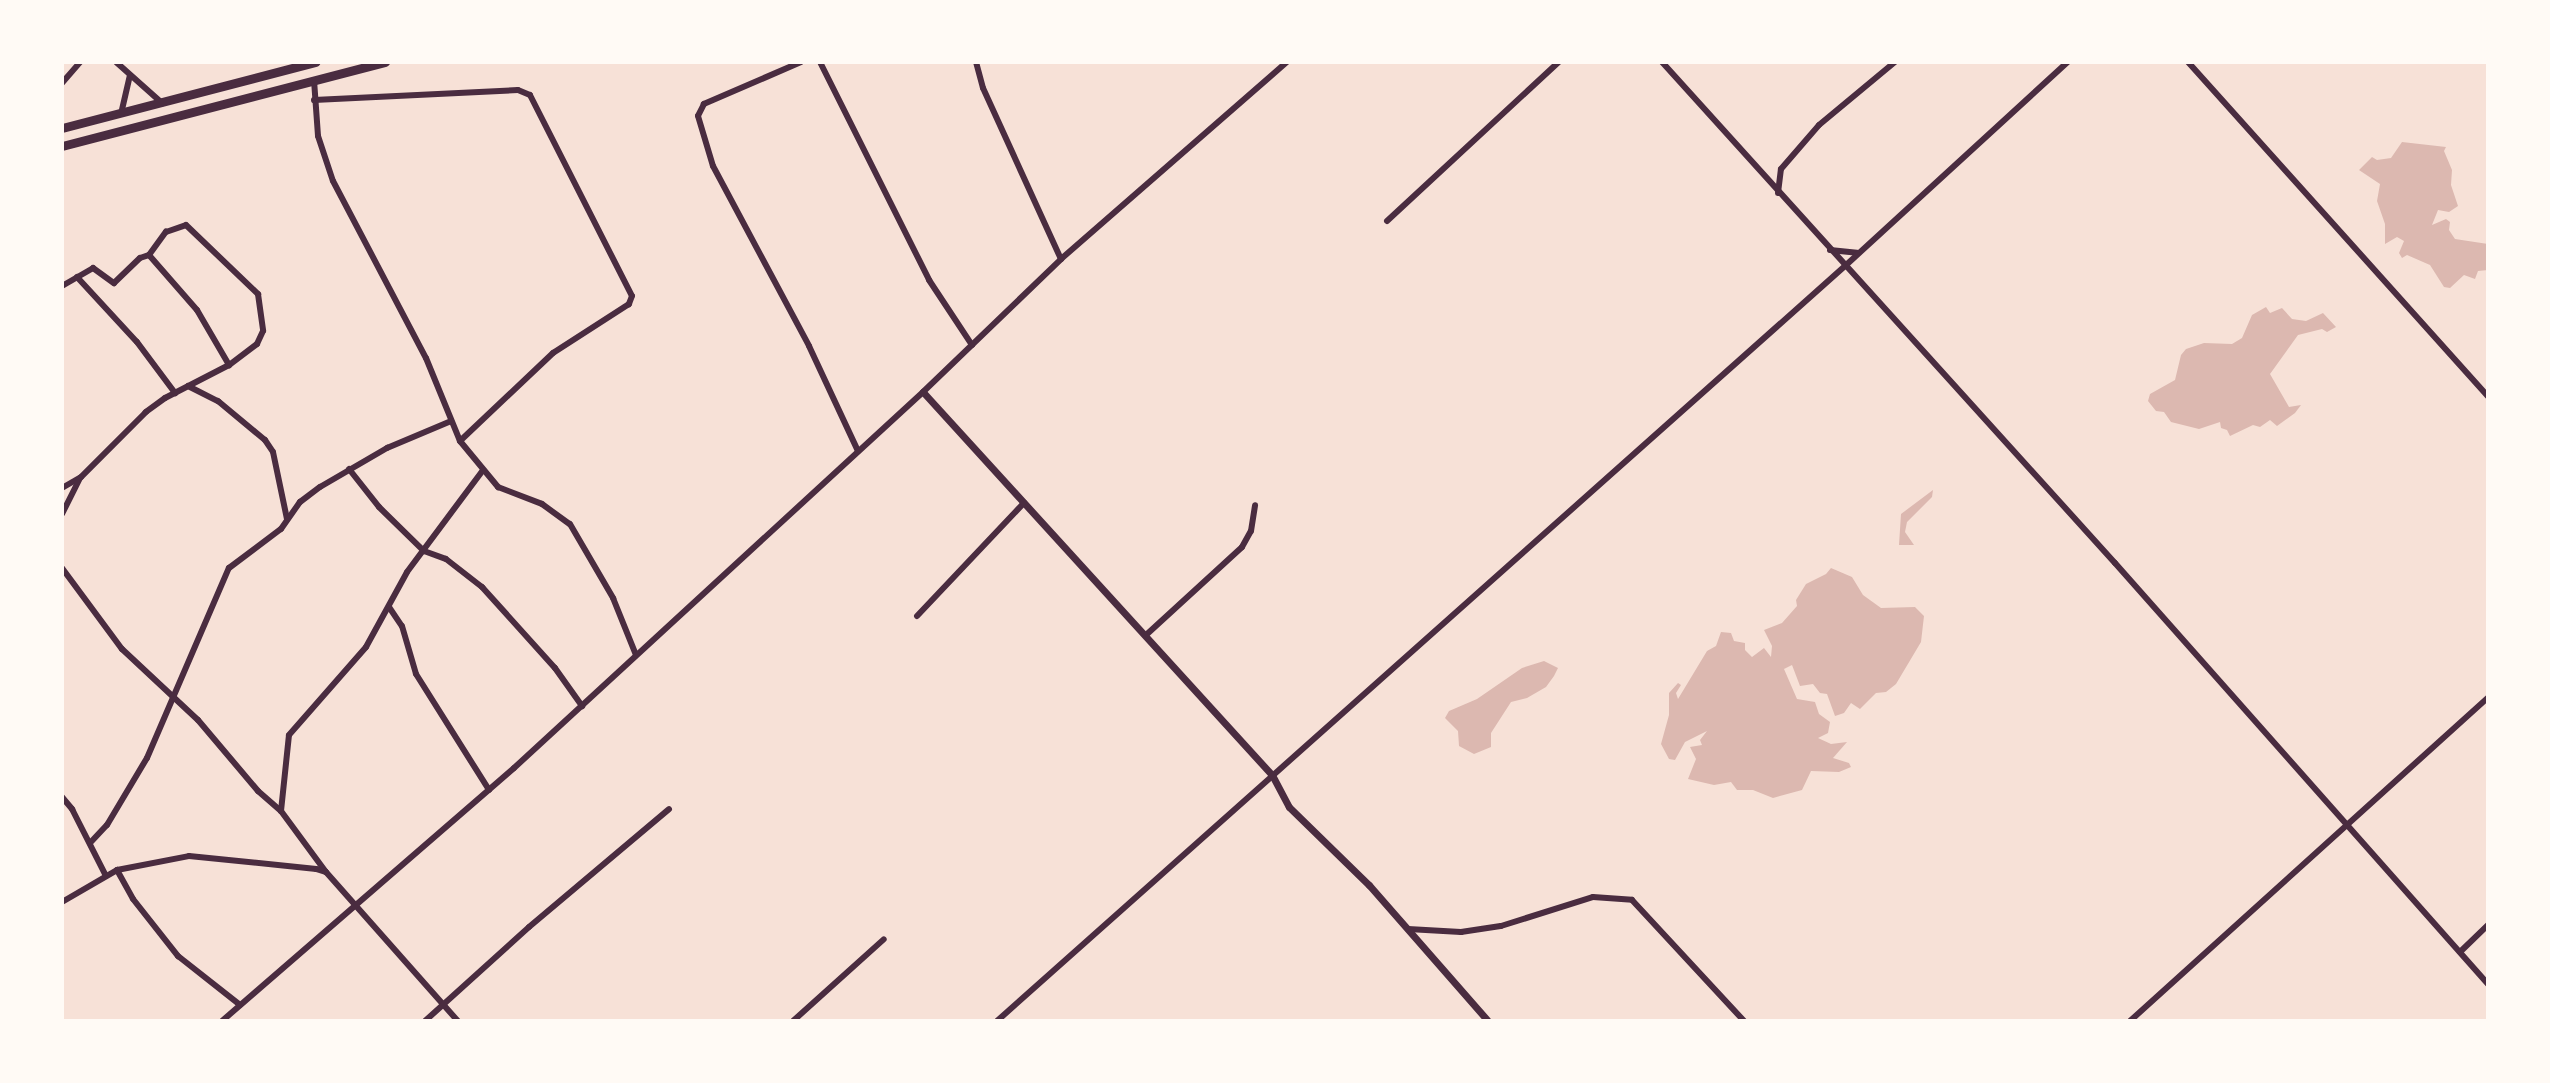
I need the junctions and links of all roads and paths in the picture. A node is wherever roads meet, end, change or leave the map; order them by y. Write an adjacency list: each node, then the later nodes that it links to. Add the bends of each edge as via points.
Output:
1 (80, 62): 16 (street)
2 (116, 62): 14 (street)
3 (316, 62): 18 (main road)
4 (385, 62): 15 (main road)
5 (801, 62): 39 (street, via 704,104 698,116 713,166)
6 (820, 62): 31 (street, via 929,280)
7 (976, 62): 27 (street)
8 (1287, 62): 27 (street)
9 (1559, 62): 23 (street)
10 (1662, 62): 22 (street)
11 (1895, 62): 22 (street, via 1819,125 1781,169)
12 (2068, 62): 25 (street)
13 (2188, 62): 36 (street)
14 (130, 76): 18 (street); 19 (street)
15 (314, 80): 17 (street); 21 (main road)
16 (62, 83)
17 (314, 100): 37 (street, via 318,136 333,181 426,358); 38 (street, via 518,90 530,95 632,296 629,304 553,353)
18 (162, 103): 19 (main road)
19 (121, 114): 20 (main road)
20 (62, 128)
21 (62, 146)
22 (1778, 193): 24 (street)
23 (1387, 221)
24 (1830, 250): 25 (street); 28 (street)
25 (1857, 253): 28 (street)
26 (149, 255): 29 (street, via 114,283 98,268); 32 (street, via 197,310); 32 (street, via 166,232 186,225 258,294 261,338)
27 (1061, 259): 31 (street)
28 (1845, 266): 57 (street); 62 (street)
29 (77, 277): 30 (street); 35 (street)
30 (62, 286)
31 (972, 345): 34 (street)
32 (229, 365): 33 (street)
33 (188, 386): 35 (street); 47 (street, via 218,401 265,440 276,462)
34 (923, 392): 39 (street); 44 (street)
35 (175, 393): 42 (street, via 146,412)
36 (2488, 396)
37 (451, 421): 38 (street); 40 (street)
38 (460, 441): 41 (street)
39 (858, 451): 53 (street)
40 (349, 469): 47 (street, via 300,502); 48 (street)
41 (483, 470): 48 (street); 53 (street, via 505,492 542,504 570,524 613,598)
42 (81, 477): 43 (street); 46 (street)
43 (62, 488)
44 (1024, 503): 51 (street); 52 (street)
45 (1255, 505): 52 (street, via 1242,547)
46 (62, 514)
47 (287, 519): 54 (street, via 269,540 229,568)
48 (424, 551): 50 (street); 56 (street, via 446,559 482,587)
49 (62, 568): 54 (street, via 122,649)
50 (389, 607): 58 (street, via 402,626 416,674); 61 (street, via 366,647 289,735)
51 (917, 616)
52 (1146, 635): 57 (street)
53 (636, 655): 56 (street)
54 (173, 695): 61 (street); 63 (street, via 127,795)
55 (2488, 698): 62 (street)
56 (582, 706): 58 (street)
57 (1272, 775): 70 (street, via 1289,807); 80 (street)
58 (489, 790): 68 (street)
59 (62, 797): 63 (street)
60 (669, 809): 75 (street)
61 (281, 811): 65 (street)
62 (2347, 828): 72 (street); 83 (street)
63 (90, 843): 66 (street)
64 (117, 870): 65 (street, via 189,856); 66 (street); 74 (street, via 178,956)
65 (326, 872): 68 (street)
66 (106, 876): 67 (street)
67 (62, 902)
68 (353, 906): 74 (street); 75 (street)
69 (2488, 925): 72 (street)
70 (1408, 929): 81 (street); 82 (street, via 1461,932 1501,926 1593,897 1632,900)
71 (884, 939): 79 (street)
72 (2460, 952): 73 (street)
73 (2488, 984)
74 (240, 1005): 76 (street)
75 (444, 1005): 77 (street); 78 (street)
76 (222, 1021)
77 (425, 1021)
78 (458, 1021)
79 (793, 1021)
80 (997, 1021)
81 (1488, 1021)
82 (1744, 1021)
83 (2130, 1021)

